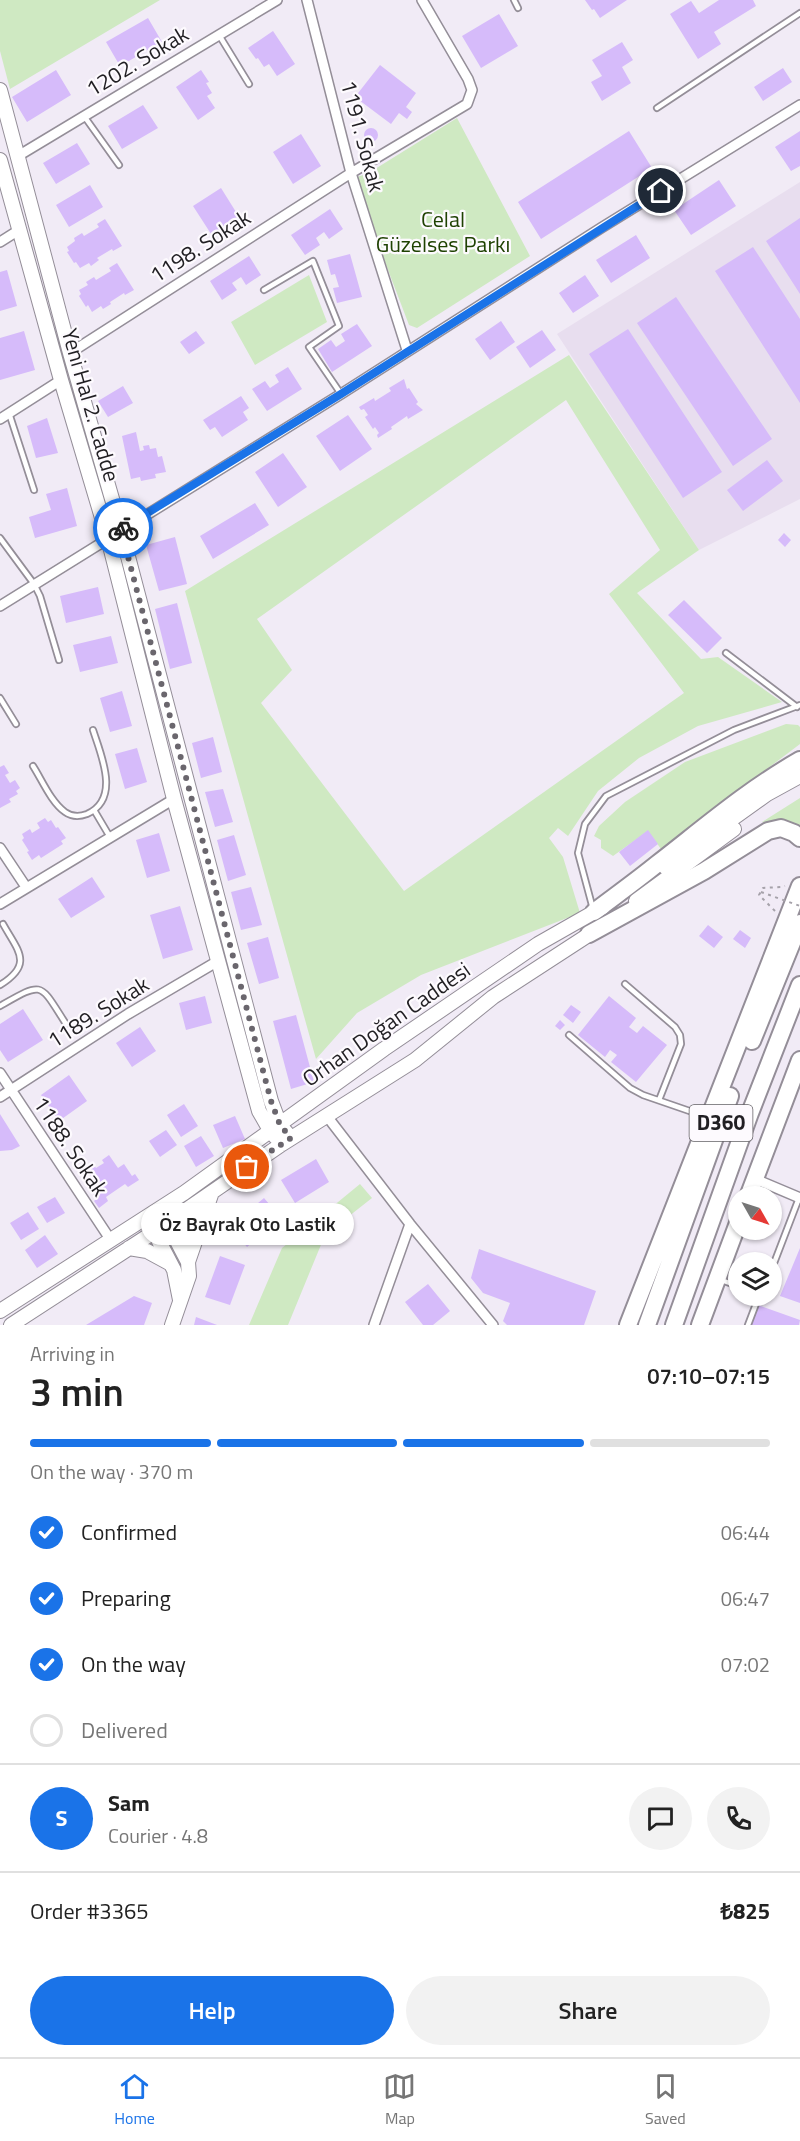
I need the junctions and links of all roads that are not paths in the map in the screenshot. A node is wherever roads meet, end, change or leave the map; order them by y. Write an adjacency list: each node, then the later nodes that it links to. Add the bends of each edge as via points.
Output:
1 (277, 0): 7 (street, 1202. Sokak)
2 (307, 0): 16 (street, 1191. Sokak)
3 (422, 0): 16 (street, 1198. Sokak, via 468,79 471,98)
4 (513, 0): 5 (lane)
5 (518, 8)
6 (800, 13): 11 (lane)
7 (219, 35): 8 (lane); 12 (street, 1202. Sokak)
8 (249, 84)
9 (0, 90): 13 (street)
10 (800, 105): 20 (street)
11 (657, 108)
12 (84, 116): 13 (street, 1202. Sokak); 15 (lane)
13 (18, 156): 21 (street)
14 (0, 160): 17 (street, Yeni Hal 2. Cadde)
15 (119, 165)
16 (351, 173): 20 (street, 1191. Sokak); 21 (street, 1198. Sokak)
17 (19, 230): 18 (street); 22 (street, Yeni Hal 2. Cadde)
18 (0, 242)
19 (264, 290): 23 (lane, via 312,261 339,326 309,347)
20 (407, 350): 23 (street)
21 (70, 353): 27 (street)
22 (61, 380): 24 (street); 29 (street, Yeni Hal 2. Cadde)
23 (341, 394): 27 (street)
24 (9, 413): 25 (street); 26 (lane)
25 (0, 419)
26 (34, 490)
27 (121, 530): 29 (street); 68 (street)
28 (0, 538): 30 (lane)
29 (108, 538): 30 (street); 42 (street, Yeni Hal 2. Cadde)
30 (34, 584): 31 (street); 33 (lane)
31 (0, 606)
32 (726, 652): 35 (lane)
33 (59, 660)
34 (0, 698): 36 (lane)
35 (798, 706): 50 (lane, via 734,730 606,795 585,824 578,853)
36 (16, 724)
37 (93, 730): 43 (lane, via 106,768 103,800)
38 (800, 760): 50 (highway, via 721,812)
39 (33, 765): 43 (lane, via 64,812 75,817)
40 (800, 776): 50 (street, Orhan Doğan Caddesi, via 767,794)
41 (800, 784): 53 (street, Orhan Doğan Caddesi, via 764,806)
42 (174, 799): 44 (street); 54 (street, Yeni Hal 2. Cadde)
43 (94, 810): 44 (lane)
44 (110, 837): 48 (street)
45 (800, 838): 53 (highway, via 781,828 768,831)
46 (0, 848): 48 (street)
47 (795, 885): 67 (highway, via 783,930)
48 (26, 887): 49 (street)
49 (0, 904)
50 (594, 912): 68 (street, Orhan Doğan Caddesi, via 538,944 437,1012)
51 (800, 922): 95 (highway, D360, via 732,1091)
52 (3, 924): 56 (lane, via 20,955 21,966)
53 (590, 934): 66 (street, Orhan Doğan Caddesi, via 493,997 415,1060)
54 (218, 961): 63 (street, 1189. Sokak); 68 (street, Yeni Hal 2. Cadde, via 259,1112)
55 (625, 984): 65 (lane, via 680,1035 681,1044)
56 (0, 985)
57 (800, 985): 96 (highway, D360)
58 (0, 1006): 59 (lane, via 31,988 41,989)
59 (66, 1024)
60 (568, 1035): 65 (lane, via 630,1088)
61 (800, 1060): 70 (highway)
62 (0, 1073): 63 (street, 1188. Sokak)
63 (11, 1091): 64 (street, 1189. Sokak); 79 (street, 1188. Sokak)
64 (0, 1097)
65 (659, 1100): 67 (lane)
66 (326, 1115): 69 (street, Orhan Doğan Caddesi); 77 (street)
67 (710, 1118): 94 (highway)
68 (275, 1128): 69 (street, Yeni Hal 2. Cadde); 74 (street, Orhan Doğan Caddesi)
69 (286, 1141): 72 (street, Orhan Doğan Caddesi)
70 (754, 1179): 71 (highway); 73 (street)
71 (752, 1186)
72 (212, 1191): 76 (street, Orhan Doğan Caddesi); 83 (street)
73 (800, 1197): 82 (lane)
74 (159, 1209): 75 (street, Orhan Doğan Caddesi); 76 (street)
75 (146, 1217): 78 (street); 79 (street, Orhan Doğan Caddesi)
76 (168, 1222): 78 (street, Orhan Doğan Caddesi); 83 (street)
77 (410, 1224): 92 (street); 93 (street)
78 (154, 1232): 81 (street, Orhan Doğan Caddesi); 84 (street)
79 (110, 1239): 89 (street, Orhan Doğan Caddesi)
80 (732, 1240): 85 (highway)
81 (129, 1248): 84 (street, via 147,1251); 90 (street, Orhan Doğan Caddesi)
82 (778, 1252)
83 (188, 1262): 87 (street, via 189,1276)
84 (171, 1264): 87 (street)
85 (717, 1278): 86 (lane); 97 (highway)
86 (728, 1282)
87 (180, 1300): 91 (street)
88 (755, 1306): 98 (lane)
89 (0, 1311)
90 (11, 1325)
91 (171, 1325)
92 (374, 1325)
93 (493, 1325)
94 (628, 1325)
95 (647, 1325)
96 (674, 1325)
97 (700, 1325)
98 (748, 1325)

